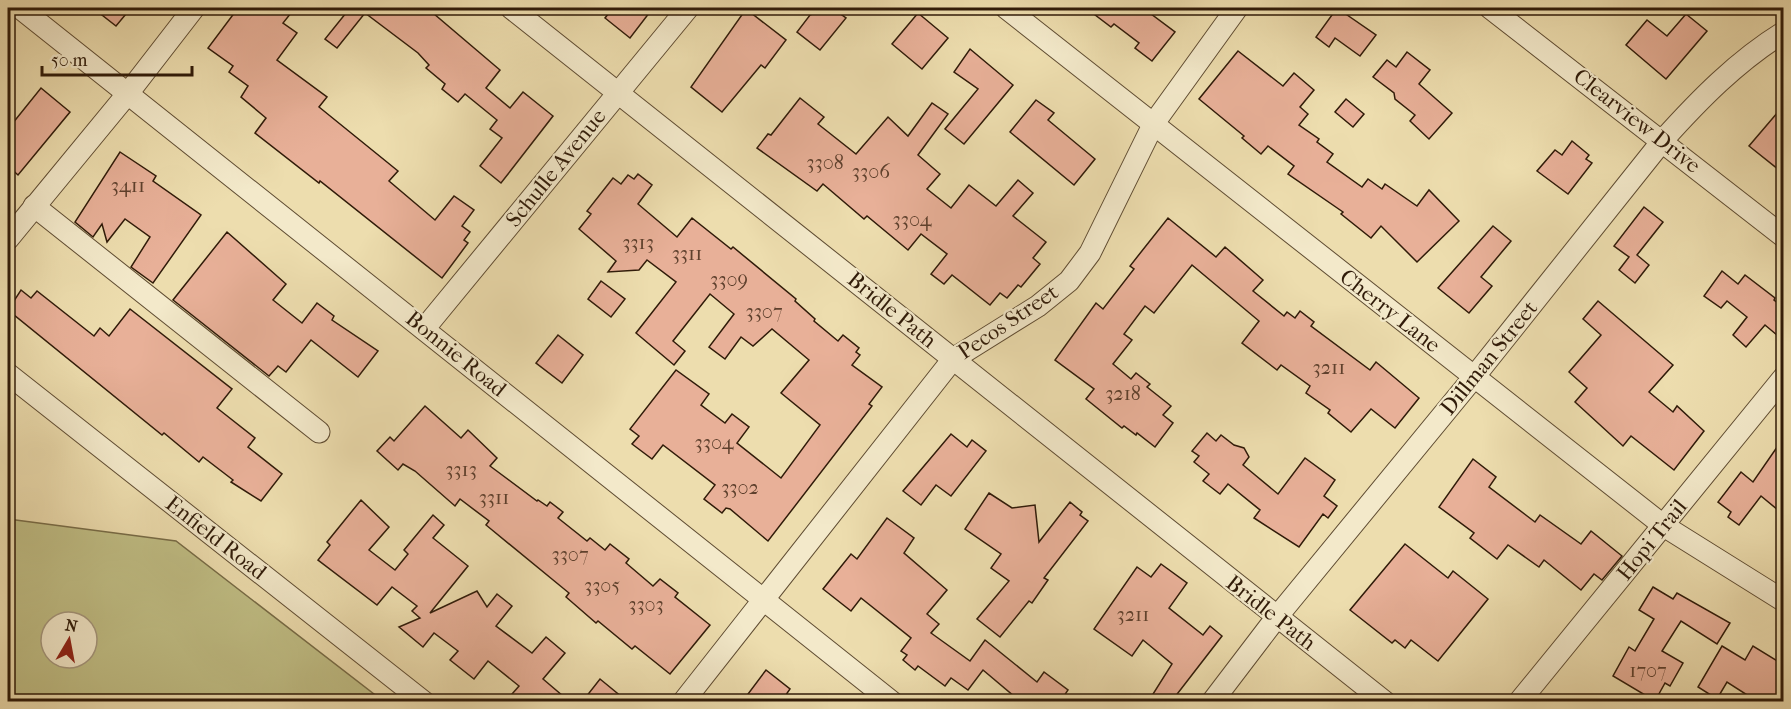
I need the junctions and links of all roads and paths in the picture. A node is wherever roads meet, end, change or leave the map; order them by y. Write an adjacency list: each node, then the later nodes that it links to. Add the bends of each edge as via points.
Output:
1 (20, 8): 9 (street, Bonnie Road)
2 (194, 8): 9 (street)
3 (511, 8): 10 (street, Bridle Path)
4 (688, 8): 10 (street, Schulle Avenue)
5 (1006, 8): 11 (street, Cherry Lane)
6 (1237, 8): 11 (street, Pecos Street)
7 (1490, 8): 12 (street, Clearview Drive)
8 (1784, 32): 12 (street, Dillman Street, via 1734,68)
9 (129, 92): 13 (street); 16 (street, Bonnie Road)
10 (619, 92): 16 (street, Schulle Avenue); 17 (street, Bridle Path)
11 (1154, 123): 17 (street, Pecos Street, via 1090,253 1069,281 1038,306); 19 (street, Cherry Lane)
12 (1663, 140): 14 (street, Clearview Drive); 19 (street, Dillman Street)
13 (34, 206): 15 (street); 21 (street)
14 (1784, 237)
15 (8, 239)
16 (424, 329): 23 (street, Bonnie Road)
17 (953, 359): 23 (street, Pecos Street); 25 (street, Bridle Path)
18 (8, 374): 26 (street, Enfield Road)
19 (1474, 377): 22 (street, Cherry Lane); 25 (street, Dillman Street)
20 (1784, 377): 22 (street, Hopi Trail)
21 (319, 432)
22 (1664, 526): 24 (street, Cherry Lane); 31 (street, Hopi Trail)
23 (762, 599): 27 (street, Pecos Street); 28 (street, Bonnie Road)
24 (1784, 601)
25 (1276, 618): 29 (street, Dillman Street); 30 (street, Bridle Path)
26 (424, 702)
27 (683, 702)
28 (892, 702)
29 (1212, 702)
30 (1385, 702)
31 (1519, 702)

